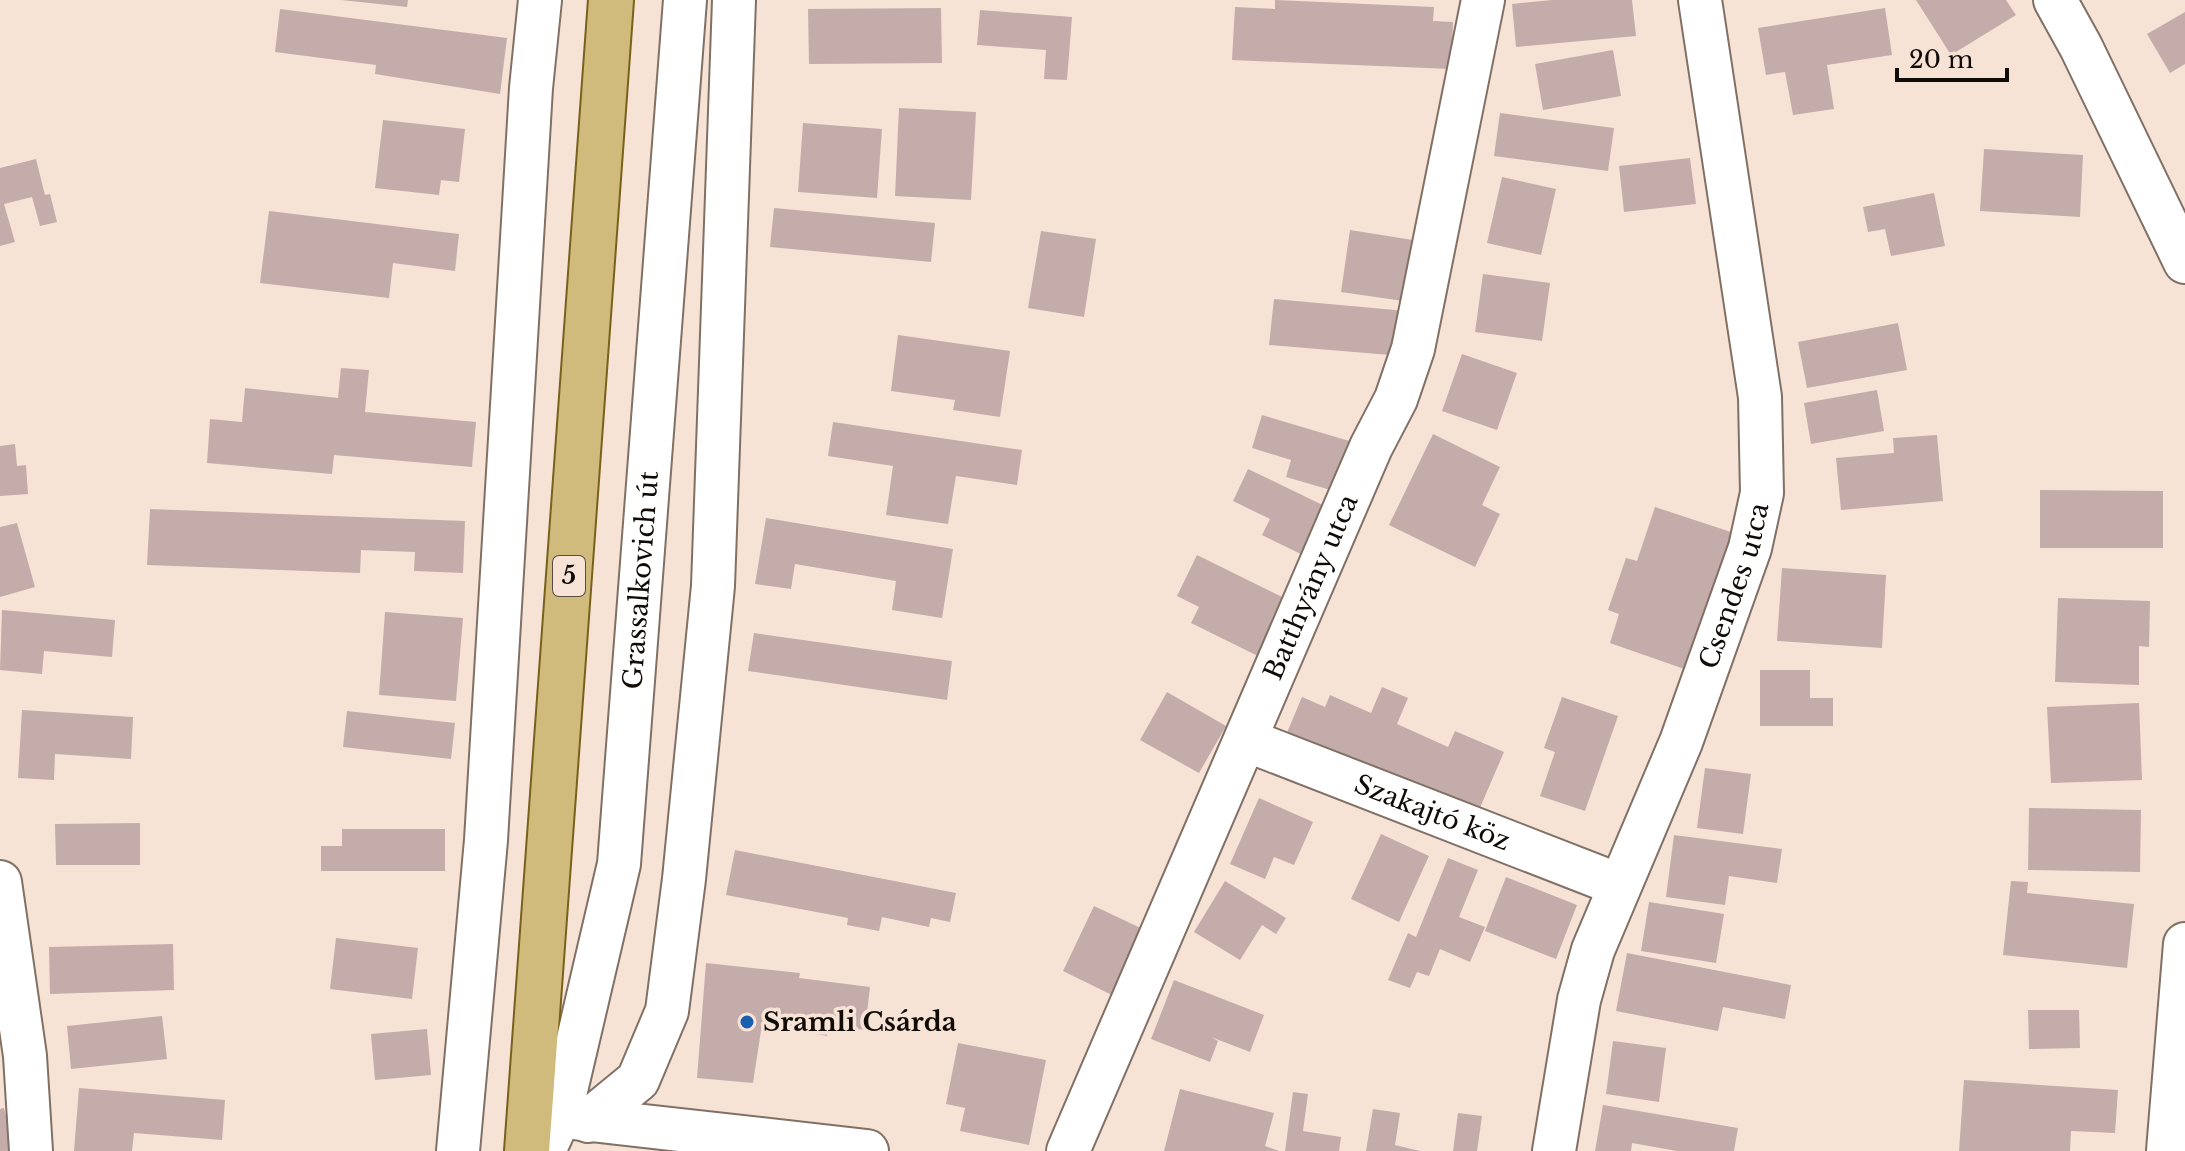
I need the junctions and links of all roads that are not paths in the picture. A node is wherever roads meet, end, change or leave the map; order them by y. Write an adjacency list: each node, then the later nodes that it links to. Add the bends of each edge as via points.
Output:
1 (540, 0): 15 (street, via 486,840)
2 (611, 0): 16 (main road, 5)
3 (685, 0): 13 (street, Grassalkovich út, via 619,864)
4 (734, 0): 13 (street, via 713,586 667,1011 638,1080)
5 (1483, 0): 9 (street, Batthyány utca, via 1413,349 1396,399)
6 (1700, 0): 11 (street, Csendes utca, via 1760,397 1762,493 1750,548 1719,639)
7 (2055, 0): 8 (street)
8 (2185, 262)
9 (1246, 740): 11 (street, Szakajtó köz); 18 (street, Batthyány utca)
10 (0, 882): 14 (street, via 25,1056)
11 (1619, 885): 19 (street, Csendes utca, via 1579,1000)
12 (2185, 944): 20 (street)
13 (564, 1129): 17 (street)
14 (31, 1151)
15 (458, 1151)
16 (527, 1151)
17 (867, 1151)
18 (1068, 1151)
19 (1554, 1151)
20 (2168, 1151)

